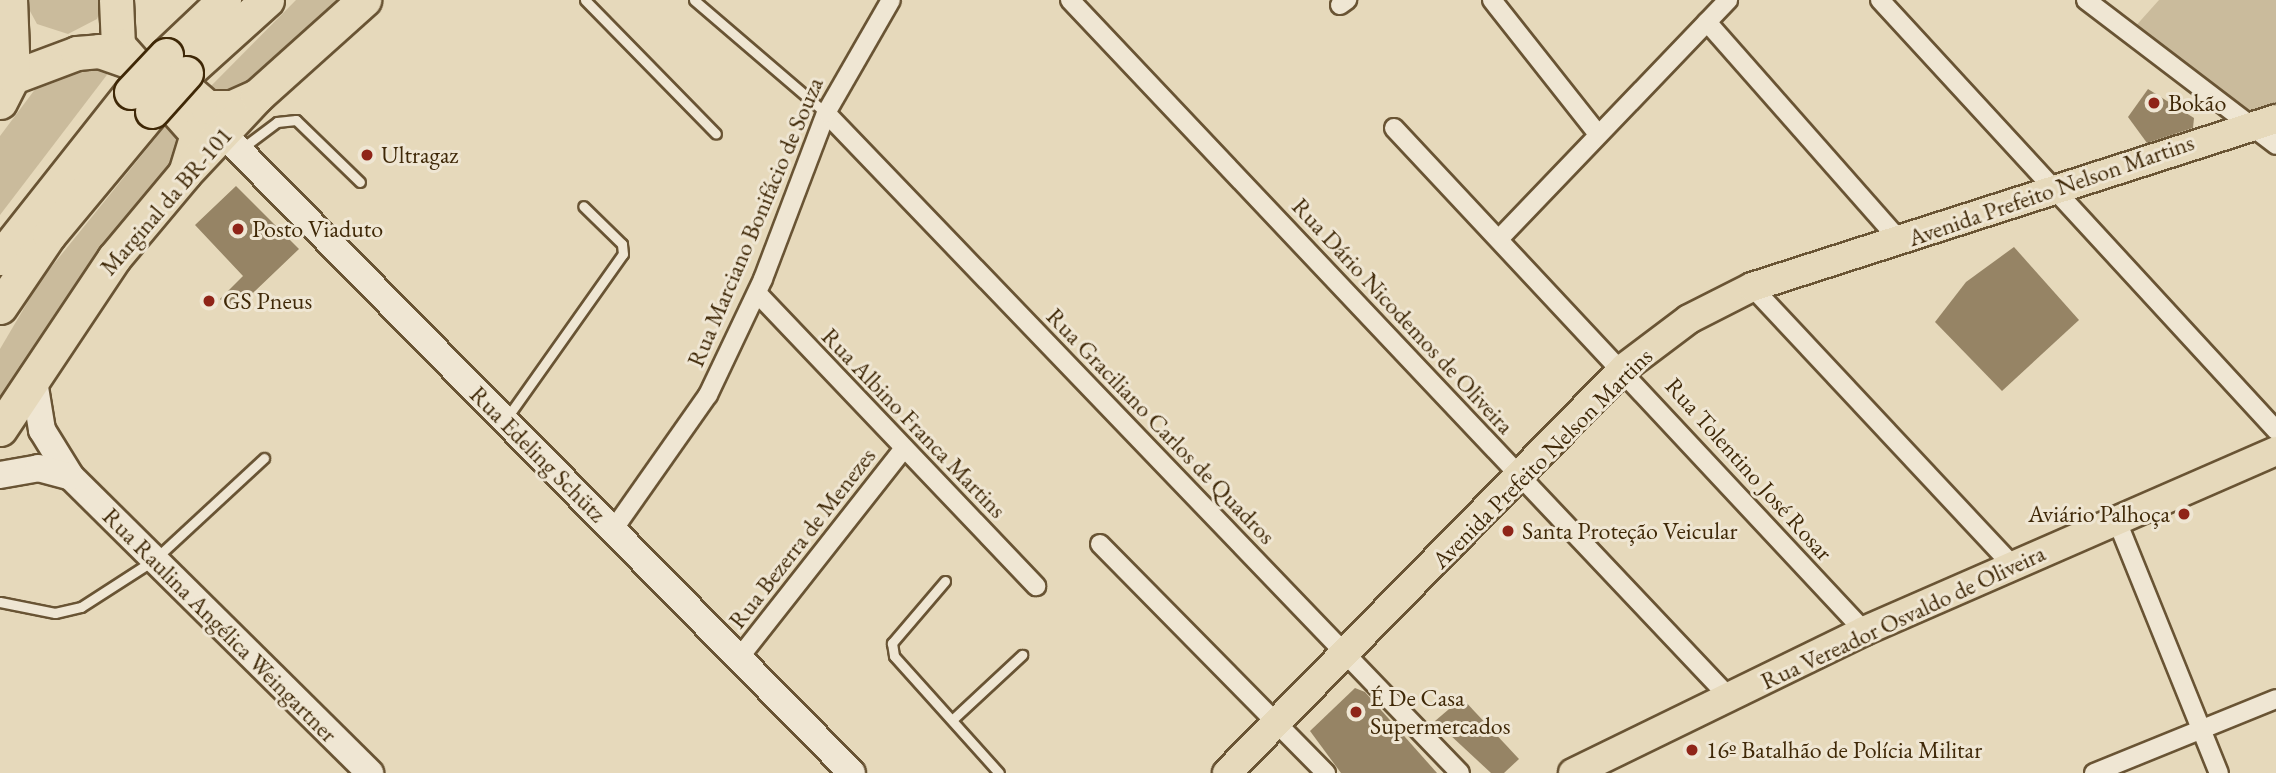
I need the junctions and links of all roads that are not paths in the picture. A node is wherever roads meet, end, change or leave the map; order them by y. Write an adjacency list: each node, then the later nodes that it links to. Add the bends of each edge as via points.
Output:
1 (10, 0): 18 (highway)
2 (116, 0): 17 (highway, via 115,37)
3 (132, 0): 19 (highway, via 132,32 195,100 219,109)
4 (224, 0): 16 (highway)
5 (267, 0): 16 (highway)
6 (364, 0): 19 (highway, Marginal da BR-101)
7 (585, 0): 23 (lane)
8 (694, 0): 20 (lane)
9 (891, 0): 20 (street, Rua Marciano Bonifácio de Souza)
10 (1070, 0): 46 (street, Rua Dário Nicodemos de Oliveira)
11 (1492, 0): 24 (street)
12 (1728, 0): 15 (street)
13 (1880, 0): 29 (street)
14 (2086, 0): 21 (street)
15 (1707, 22): 24 (street); 32 (street)
16 (176, 64): 17 (highway, bridge)
17 (138, 88): 18 (highway, via 99,51 77,53); 27 (highway, via 198,134); 33 (highway); 36 (highway)
18 (7, 89)
19 (257, 96): 25 (highway, Marginal da BR-101)
20 (825, 113): 35 (street, Rua Marciano Bonifácio de Souza); 58 (street, Rua Graciliano Carlos de Quadros)
21 (2262, 121): 26 (street); 29 (main road, Avenida Prefeito Nelson Martins)
22 (1394, 128): 31 (street, Rua Tolentino José Rosar)
23 (716, 134)
24 (1598, 134): 31 (street)
25 (232, 142): 27 (highway, Marginal da BR-101); 28 (lane, via 277,122 296,120); 39 (main road, Rua Edeling Schütz)
26 (2276, 145)
27 (186, 173): 38 (highway, Marginal da BR-101, via 114,258)
28 (360, 182)
29 (2054, 190): 32 (main road, Avenida Prefeito Nelson Martins); 41 (street)
30 (583, 206): 39 (lane, via 622,244 623,254)
31 (1499, 239): 37 (street, Rua Tolentino José Rosar)
32 (1900, 241): 34 (main road, Avenida Prefeito Nelson Martins)
33 (0, 258)
34 (1752, 287): 37 (main road, Avenida Prefeito Nelson Martins, via 1689,319); 52 (street)
35 (757, 293): 42 (street, Rua Albino Franca Martins); 49 (street, Rua Marciano Bonifácio de Souza, via 708,395)
36 (0, 307)
37 (1624, 369): 46 (main road, Avenida Prefeito Nelson Martins); 56 (street, Rua Tolentino José Rosar)
38 (33, 375): 40 (highway, Marginal da BR-101); 47 (main road, Rua Raulina Angélica Weingartner, via 42,430)
39 (505, 421): 49 (main road, Rua Edeling Schütz)
40 (0, 429)
41 (2276, 430)
42 (904, 448): 54 (street, Rua Albino Franca Martins); 59 (street, Rua Bezerra de Menezes)
43 (2276, 451): 48 (main road, Rua Vereador Osvaldo de Oliveira)
44 (264, 458): 51 (lane)
45 (0, 475): 47 (main road, via 38,468)
46 (1521, 476): 58 (main road, Avenida Prefeito Nelson Martins); 60 (street, Rua Dário Nicodemos de Oliveira)
47 (71, 477): 51 (main road, Rua Raulina Angélica Weingartner)
48 (2117, 521): 52 (main road, Rua Vereador Osvaldo de Oliveira); 64 (street)
49 (613, 530): 59 (main road, Rua Edeling Schütz)
50 (1100, 544): 63 (street)
51 (154, 560): 55 (lane, via 81,607 55,613); 66 (main road, Rua Raulina Angélica Weingartner)
52 (2012, 565): 56 (main road, Rua Vereador Osvaldo de Oliveira)
53 (945, 580): 62 (lane, via 892,643 894,656)
54 (1036, 586)
55 (0, 602)
56 (1864, 631): 60 (main road, Rua Vereador Osvaldo de Oliveira)
57 (1022, 655): 62 (lane)
58 (1349, 656): 63 (main road, Avenida Prefeito Nelson Martins); 71 (street, Rua Graciliano Carlos de Quadros)
59 (739, 658): 67 (main road, Rua Edeling Schütz)
60 (1729, 697): 65 (main road, Rua Vereador Osvaldo de Oliveira)
61 (2276, 699): 64 (street)
62 (952, 720): 68 (lane)
63 (1279, 722): 69 (main road, Avenida Prefeito Nelson Martins); 70 (street)
64 (2201, 731): 72 (street); 73 (street)
65 (1591, 768)
66 (370, 773)
67 (852, 773)
68 (999, 773)
69 (1227, 773)
70 (1326, 773)
71 (1460, 773)
72 (2094, 773)
73 (2219, 773)

